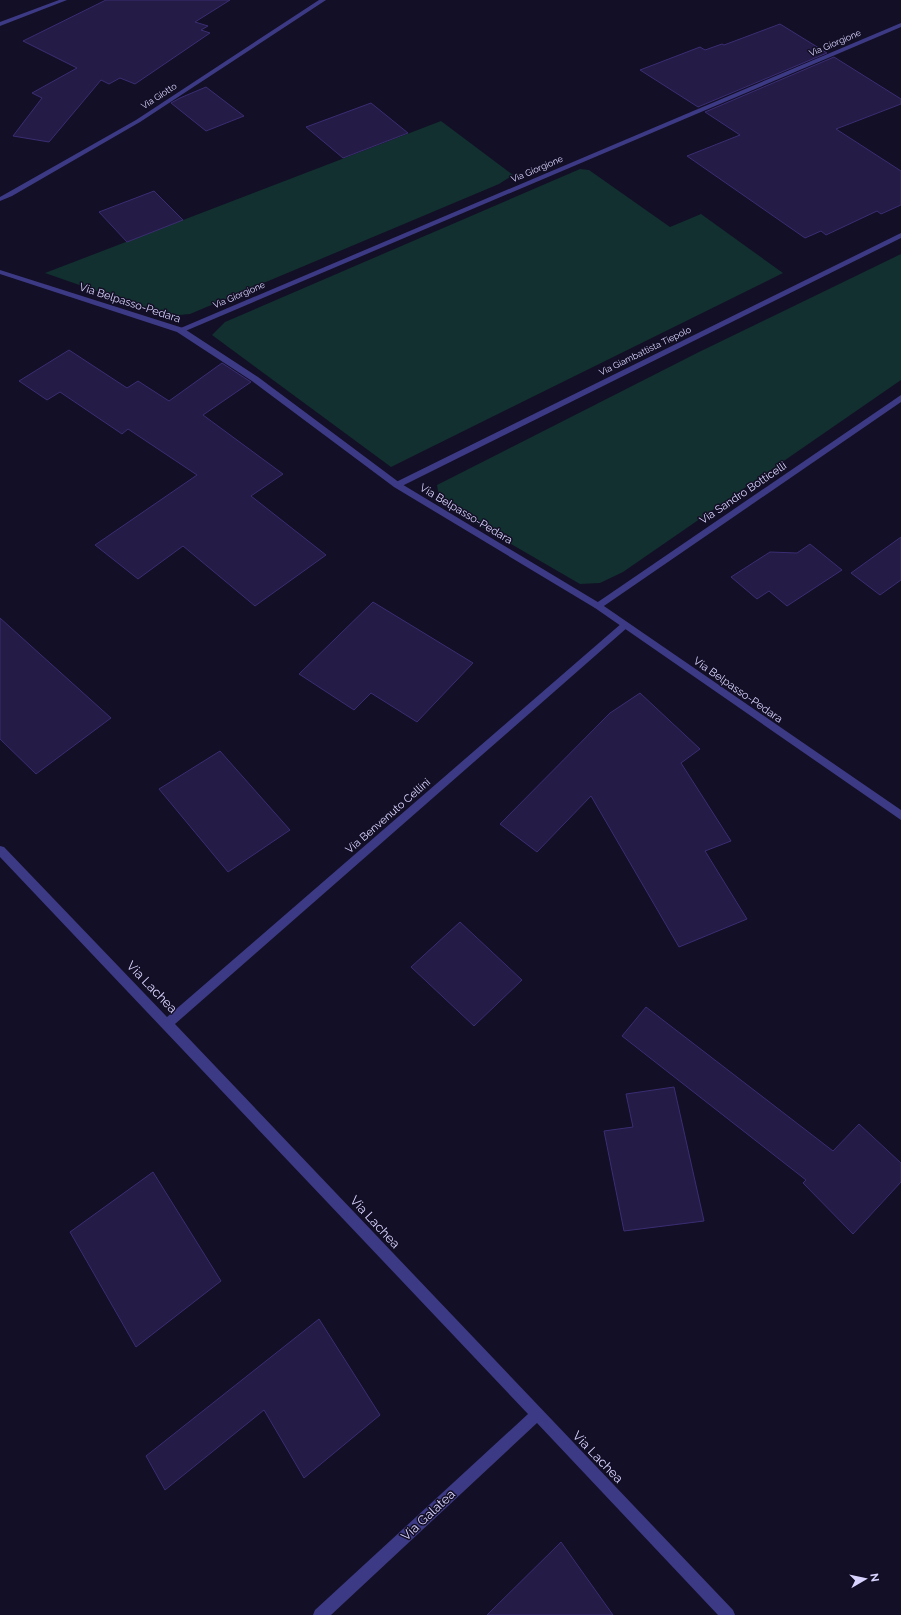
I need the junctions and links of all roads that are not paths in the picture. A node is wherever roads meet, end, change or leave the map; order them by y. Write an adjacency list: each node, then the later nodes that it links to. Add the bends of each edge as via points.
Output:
1 (64, 0): 3 (street)
2 (323, 0): 5 (street, Via Giotto, via 138,120)
3 (0, 24)
4 (901, 25): 8 (street, Via Giorgione)
5 (0, 199)
6 (901, 235): 10 (street, Via Giambattista Tiepolo)
7 (0, 272): 8 (street, Via Belpasso-Pedara)
8 (180, 330): 10 (street, Via Belpasso-Pedara, via 255,379)
9 (901, 398): 11 (street, Via Sandro Botticelli)
10 (397, 485): 11 (street, Via Belpasso-Pedara)
11 (598, 606): 12 (street, Via Belpasso-Pedara)
12 (625, 626): 13 (street, Via Belpasso-Pedara); 15 (street, Via Benvenuto Cellini)
13 (901, 816)
14 (0, 850): 15 (street, Via Lachea)
15 (167, 1024): 16 (street, Via Lachea)
16 (537, 1414): 17 (street, Via Galatea); 18 (street, Via Lachea)
17 (320, 1615)
18 (728, 1615)

